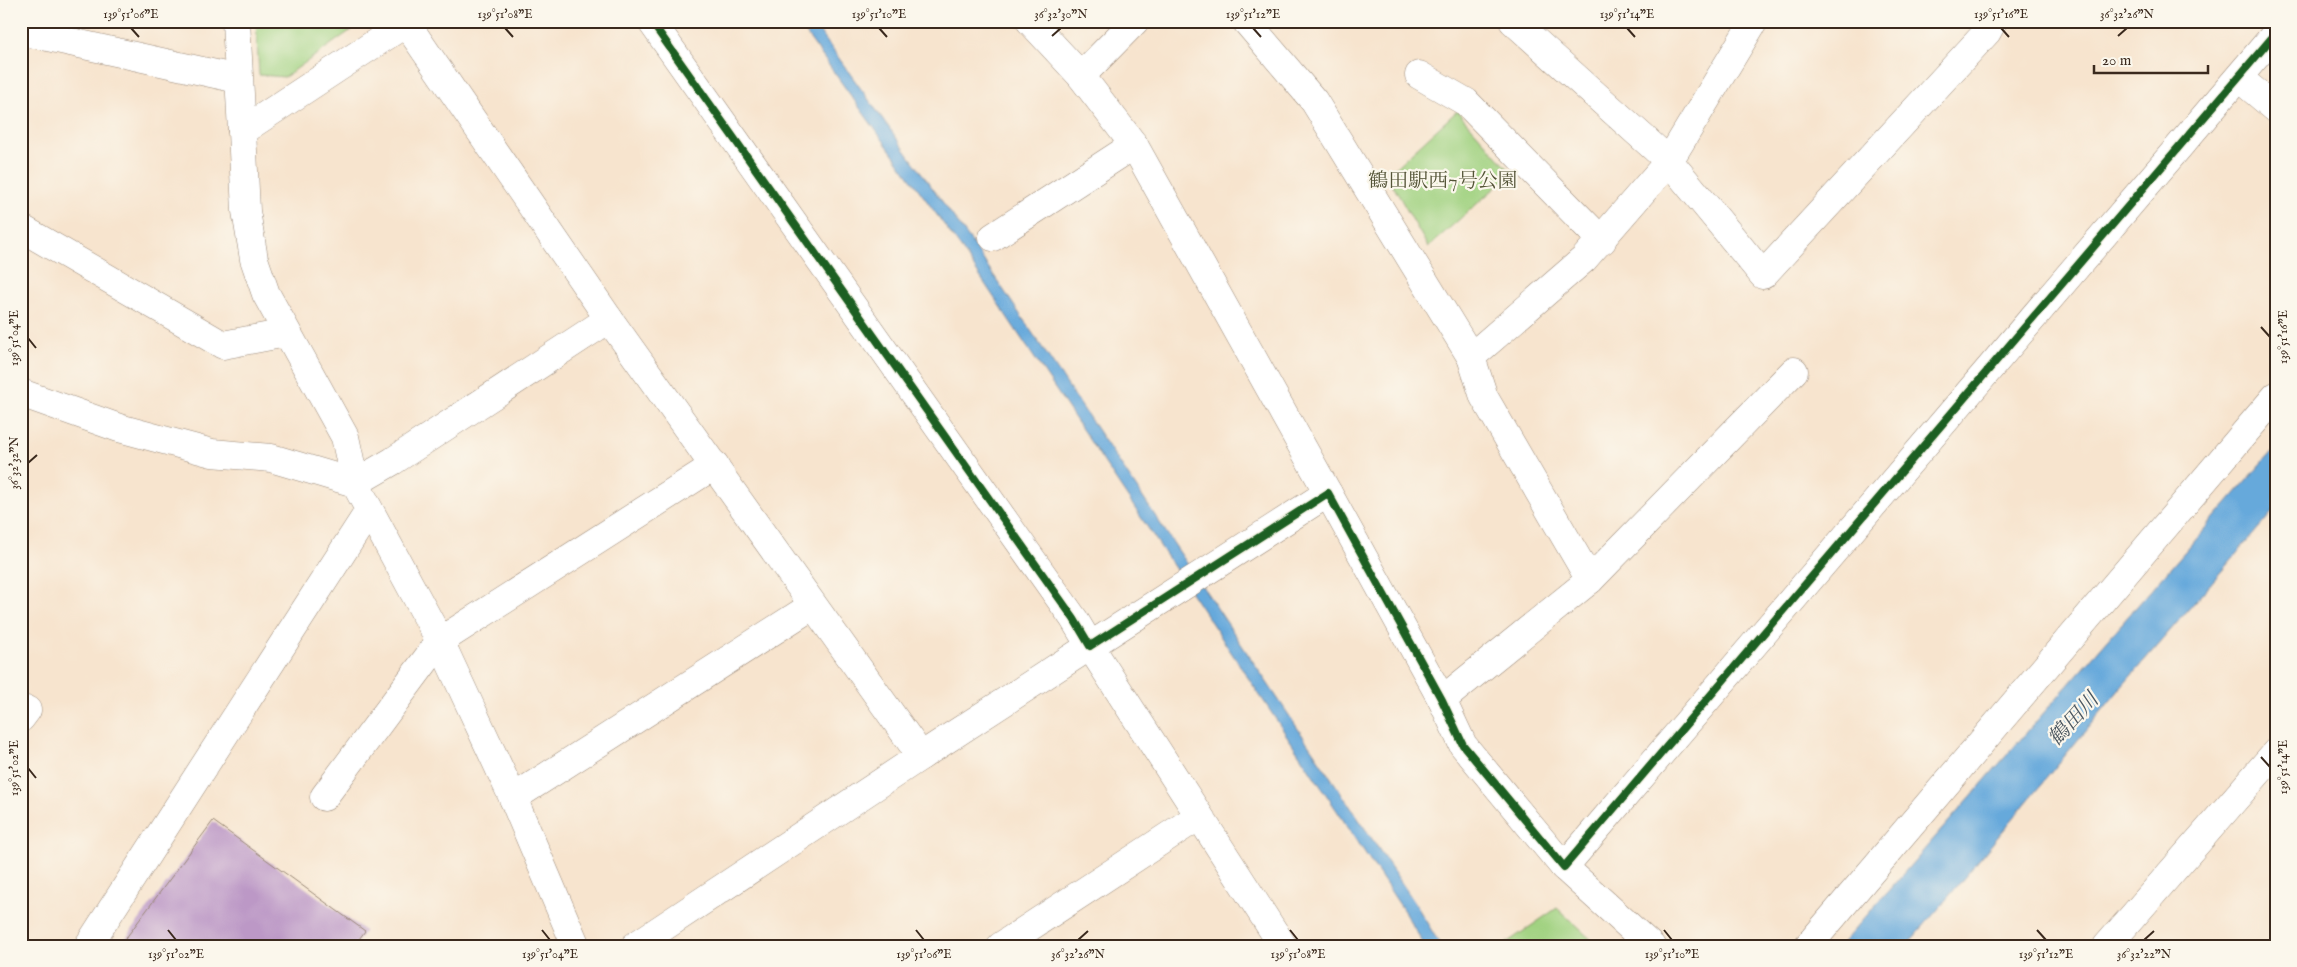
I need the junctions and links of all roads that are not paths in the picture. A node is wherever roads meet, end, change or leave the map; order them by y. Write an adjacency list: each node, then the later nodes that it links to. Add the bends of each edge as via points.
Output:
1 (236, 21): 15 (street)
2 (651, 21): 36 (street)
3 (1030, 21): 13 (street)
4 (1135, 21): 13 (street)
5 (1246, 21): 25 (street, via 1314,101)
6 (1514, 21): 19 (street)
7 (1754, 21): 19 (street)
8 (1993, 21): 19 (street, via 1987,32 1763,275)
9 (407, 22): 17 (street); 23 (street)
10 (21, 31): 15 (street)
11 (2276, 33): 14 (street)
12 (1419, 75): 22 (street, via 1466,102)
13 (1080, 76): 18 (street)
14 (2239, 78): 16 (street); 43 (street)
15 (238, 79): 17 (street)
16 (2276, 109)
17 (242, 131): 24 (street, via 246,211 254,259 266,294)
18 (1134, 145): 21 (street); 31 (street)
19 (1669, 161): 22 (street)
20 (21, 228): 24 (street, via 223,345)
21 (993, 237)
22 (1602, 241): 25 (street)
23 (609, 318): 29 (street); 30 (street, via 393,462)
24 (286, 333): 30 (street, via 344,437)
25 (1471, 357): 33 (street, via 1484,397)
26 (1794, 371): 33 (street)
27 (21, 393): 30 (street, via 119,428 212,453 271,458)
28 (2276, 396): 50 (street)
29 (715, 465): 34 (street); 35 (street)
30 (355, 483): 32 (street)
31 (1328, 493): 36 (street); 37 (street)
32 (369, 511): 35 (street); 44 (street)
33 (1590, 580): 37 (street)
34 (812, 606): 39 (street); 41 (street)
35 (440, 641): 40 (street); 41 (street)
36 (1090, 646): 39 (street); 42 (street)
37 (1442, 700): 43 (street, via 1463,745)
38 (2276, 752): 51 (street)
39 (922, 756): 46 (street)
40 (324, 797)
41 (513, 798): 45 (street)
42 (1199, 816): 47 (street); 48 (street)
43 (1564, 867): 49 (street)
44 (88, 946)
45 (576, 946)
46 (635, 946)
47 (1001, 946)
48 (1283, 946)
49 (1650, 946)
50 (1808, 946)
51 (2107, 946)

